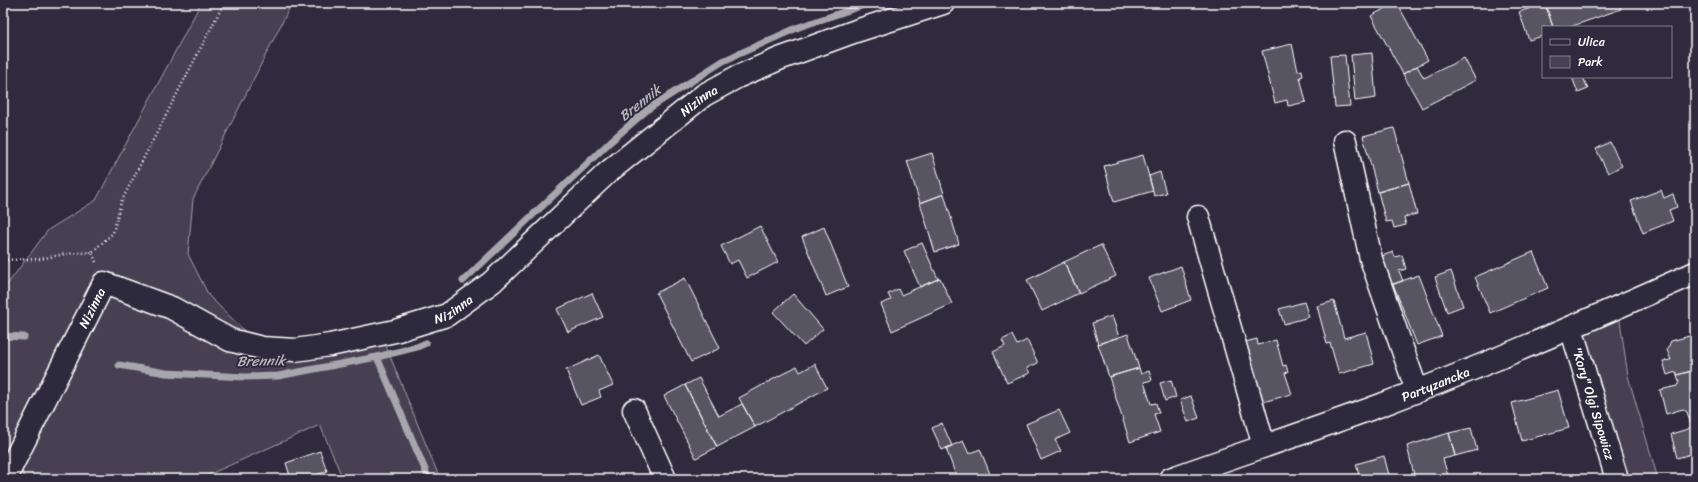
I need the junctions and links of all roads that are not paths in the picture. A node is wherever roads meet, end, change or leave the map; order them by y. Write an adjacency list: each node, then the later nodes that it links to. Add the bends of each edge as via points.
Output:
1 (943, 3): 9 (street, Nizinna, via 779,59 704,95 608,173 492,282 447,315 395,331 330,345 294,350 262,348 230,340 172,308 104,283)
2 (1345, 141): 6 (street, via 1371,259)
3 (1198, 217): 8 (street)
4 (1695, 273): 5 (street, Partyzancka)
5 (1571, 328): 6 (street, Partyzancka); 12 (street, "Kory" Olgi Sipowicz)
6 (1417, 391): 8 (street, Partyzancka)
7 (634, 410): 10 (street)
8 (1264, 446): 11 (street, Partyzancka)
9 (7, 479)
10 (665, 479)
11 (1170, 479)
12 (1616, 479)

